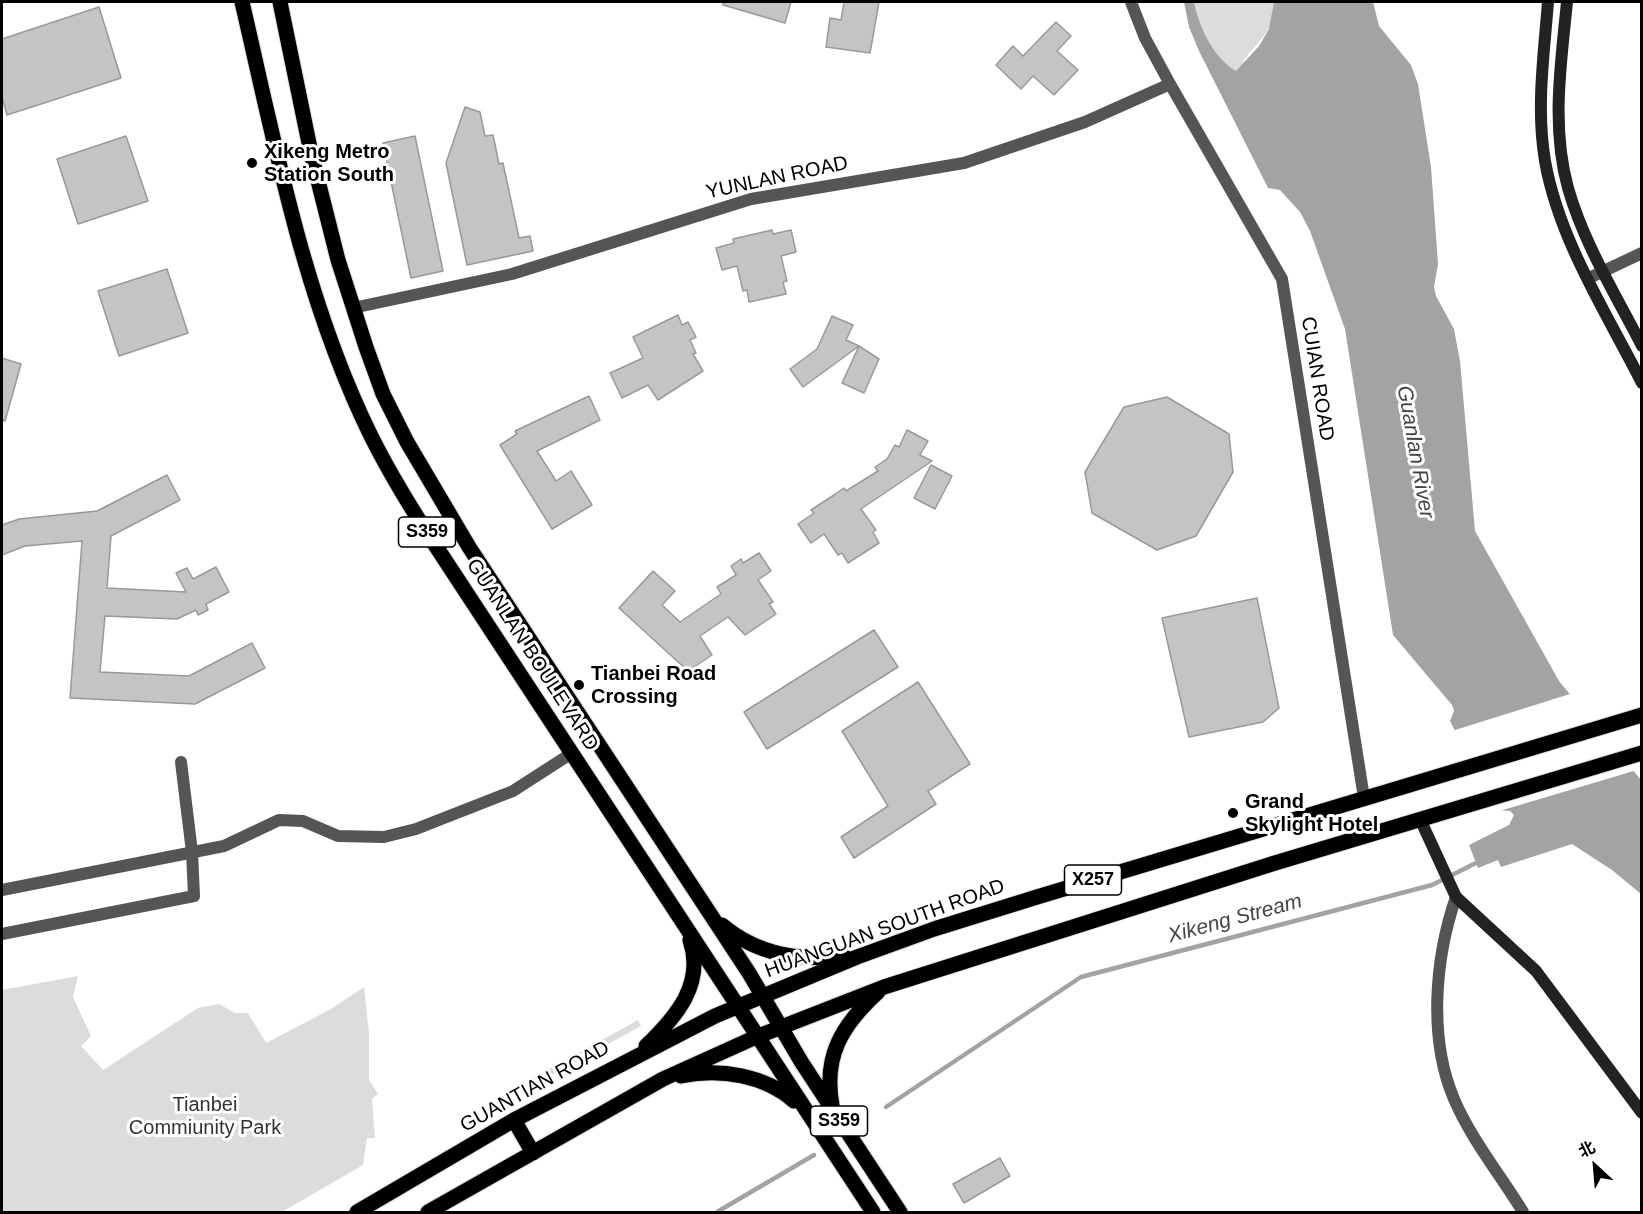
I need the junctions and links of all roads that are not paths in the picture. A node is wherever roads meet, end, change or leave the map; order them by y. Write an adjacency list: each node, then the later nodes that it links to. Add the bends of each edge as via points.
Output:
1 (242, 2): 14 (main road, GUANLAN BOULEVARD / S359, via 294,226 316,298 370,436 402,494)
2 (280, 2): 10 (main road, GUANLAN BOULEVARD / S359, via 311,153)
3 (1131, 2): 6 (street, CUIAN ROAD)
4 (1548, 2): 9 (street, via 1541,77 1545,160 1557,211)
5 (1567, 2): 8 (street, via 1558,105 1562,160 1575,210)
6 (1170, 84): 10 (street, YUNLAN ROAD, via 1085,122 964,163 751,199 512,274); 17 (street, CUIAN ROAD, via 1282,279)
7 (1641, 254): 8 (street)
8 (1604, 271): 9 (street); 11 (street)
9 (1589, 278): 12 (street)
10 (353, 308): 22 (main road, GUANLAN BOULEVARD / S359, via 384,394 432,486)
11 (1641, 346)
12 (1641, 383)
13 (1641, 715): 17 (main road, HUANGUAN SOUTH ROAD / X257)
14 (572, 753): 19 (street, via 513,791 416,829 384,837 338,836 303,821 279,820 224,846); 23 (main road, GUANLAN BOULEVARD / S359)
15 (1641, 753): 18 (main road, X257)
16 (181, 762): 19 (street)
17 (1364, 798): 25 (main road, HUANGUAN SOUTH ROAD / X257, via 957,922)
18 (1420, 819): 21 (street); 26 (main road, X257)
19 (192, 852): 20 (street); 24 (street, via 194,896)
20 (2, 890)
21 (1454, 892): 35 (street, via 1536,971); 42 (street, via 1437,994 1448,1080 1462,1115)
22 (712, 917): 25 (main road, via 740,938 780,956); 27 (main road, GUANLAN BOULEVARD / S359)
23 (685, 926): 28 (main road, GUANLAN BOULEVARD / S359); 31 (main road, via 694,962 690,991 658,1034)
24 (2, 934)
25 (857, 957): 27 (main road, HUANGUAN SOUTH ROAD / X257)
26 (884, 987): 29 (main road, X257); 34 (main road, via 862,1006 832,1056)
27 (762, 996): 28 (main road, HUANGUAN SOUTH ROAD / X257); 29 (main road, GUANLAN BOULEVARD / S359)
28 (736, 1006): 30 (main road, GUANLAN BOULEVARD / S359); 31 (main road, GUANTIAN ROAD)
29 (782, 1026): 30 (main road, X257); 34 (main road, GUANLAN BOULEVARD / S359)
30 (756, 1037): 32 (main road); 33 (main road, GUANLAN BOULEVARD / S359)
31 (623, 1063): 36 (main road, GUANTIAN ROAD)
32 (663, 1079): 33 (main road, via 695,1073 748,1078 774,1087); 37 (main road)
33 (806, 1111): 40 (main road, GUANLAN BOULEVARD / S359)
34 (832, 1111): 41 (main road, GUANLAN BOULEVARD / S359)
35 (1641, 1113)
36 (514, 1120): 37 (main road); 38 (main road, GUANTIAN ROAD)
37 (533, 1153): 39 (main road)
38 (357, 1212)
39 (428, 1212)
40 (873, 1212)
41 (900, 1212)
42 (1523, 1212)

